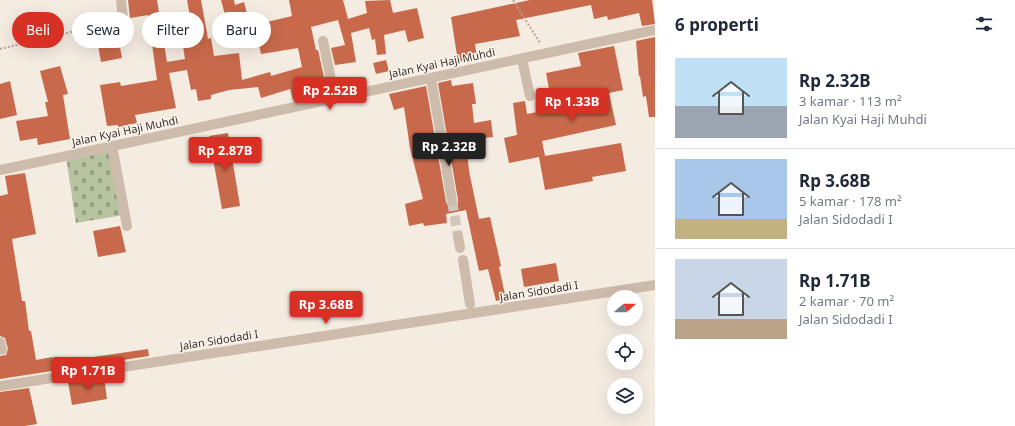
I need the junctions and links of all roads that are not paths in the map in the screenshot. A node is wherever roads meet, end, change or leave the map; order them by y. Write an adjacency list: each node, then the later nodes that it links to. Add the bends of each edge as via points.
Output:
1 (121, 0): 2 (street)
2 (122, 12)
3 (655, 30): 5 (street, Jalan Kyai Haji Muhdi)
4 (322, 42): 8 (street)
5 (522, 59): 6 (street, Jalan Kyai Haji Muhdi); 7 (street)
6 (431, 78): 8 (street, Jalan Kyai Haji Muhdi); 11 (street)
7 (530, 96)
8 (335, 99): 9 (street, Jalan Kyai Haji Muhdi)
9 (112, 146): 10 (street, Jalan Kyai Haji Muhdi); 12 (street)
10 (0, 170)
11 (452, 201)
12 (127, 226)
13 (458, 236): 14 (street)
14 (460, 248)
15 (462, 260): 17 (street)
16 (655, 285): 18 (street, Jalan Sidodadi I)
17 (470, 304)
18 (0, 386)

